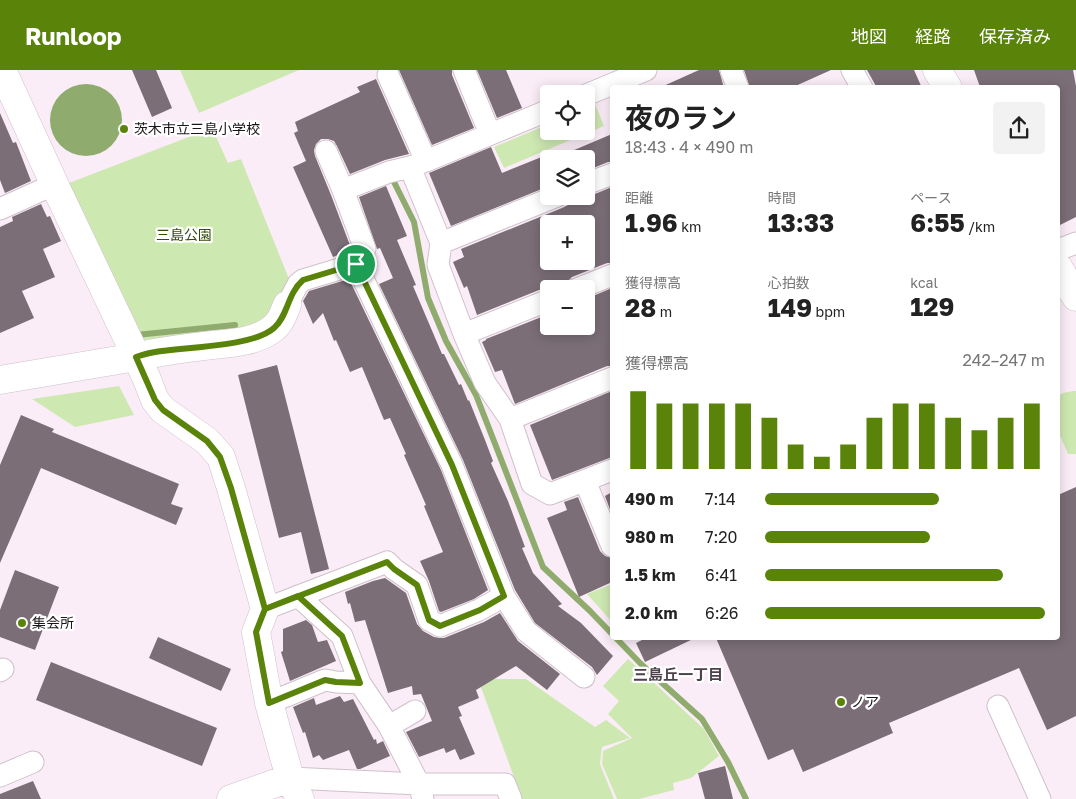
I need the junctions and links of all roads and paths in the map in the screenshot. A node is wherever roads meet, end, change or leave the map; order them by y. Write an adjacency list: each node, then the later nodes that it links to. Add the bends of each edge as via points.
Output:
1 (464, 70): 15 (street)
2 (731, 70): 9 (street)
3 (852, 70): 10 (street)
4 (937, 70): 11 (street)
5 (388, 75): 17 (street)
6 (3, 77): 20 (street)
7 (644, 77): 8 (street)
8 (618, 85)
9 (737, 85)
10 (860, 85)
11 (946, 85)
12 (610, 88): 13 (street)
13 (595, 92)
14 (540, 114): 15 (street)
15 (490, 134): 17 (street)
16 (326, 151): 21 (street)
17 (418, 164): 21 (street); 24 (street)
18 (610, 175): 19 (street)
19 (595, 181)
20 (55, 184): 23 (street); 35 (street)
21 (343, 190): 27 (street, via 365,250)
22 (540, 203): 24 (street)
23 (0, 209)
24 (442, 243): 34 (street, via 438,265)
25 (1076, 243): 26 (street)
26 (1060, 249)
27 (356, 264): 33 (street, via 303,280); 43 (street, via 452,465)
28 (1060, 270): 31 (street)
29 (610, 275): 30 (street)
30 (595, 281)
31 (1076, 297)
32 (540, 304): 34 (street)
33 (287, 305): 35 (street, via 273,330 256,338)
34 (464, 334): 38 (street, via 485,383)
35 (136, 357): 36 (street); 44 (street, via 155,400 163,410 207,441 220,457)
36 (0, 378)
37 (610, 379): 38 (street)
38 (510, 419): 40 (street, via 532,484 550,494)
39 (610, 471): 40 (street)
40 (585, 481): 41 (street)
41 (610, 541)
42 (298, 596): 43 (street, via 387,562 417,585 429,620 440,626); 44 (street); 46 (street, via 342,636)
43 (504, 596): 45 (street, via 526,631)
44 (265, 609): 47 (street, via 256,632)
45 (584, 677)
46 (360, 683): 47 (street, via 325,680); 50 (street)
47 (269, 703): 53 (street)
48 (998, 706): 57 (street)
49 (415, 711): 50 (street)
50 (389, 726): 54 (street)
51 (33, 762): 52 (street)
52 (0, 776)
53 (295, 788): 54 (street); 55 (street, via 268,785)
54 (421, 791): 56 (street, via 505,784)
55 (231, 799)
56 (510, 799)
57 (1040, 799)

